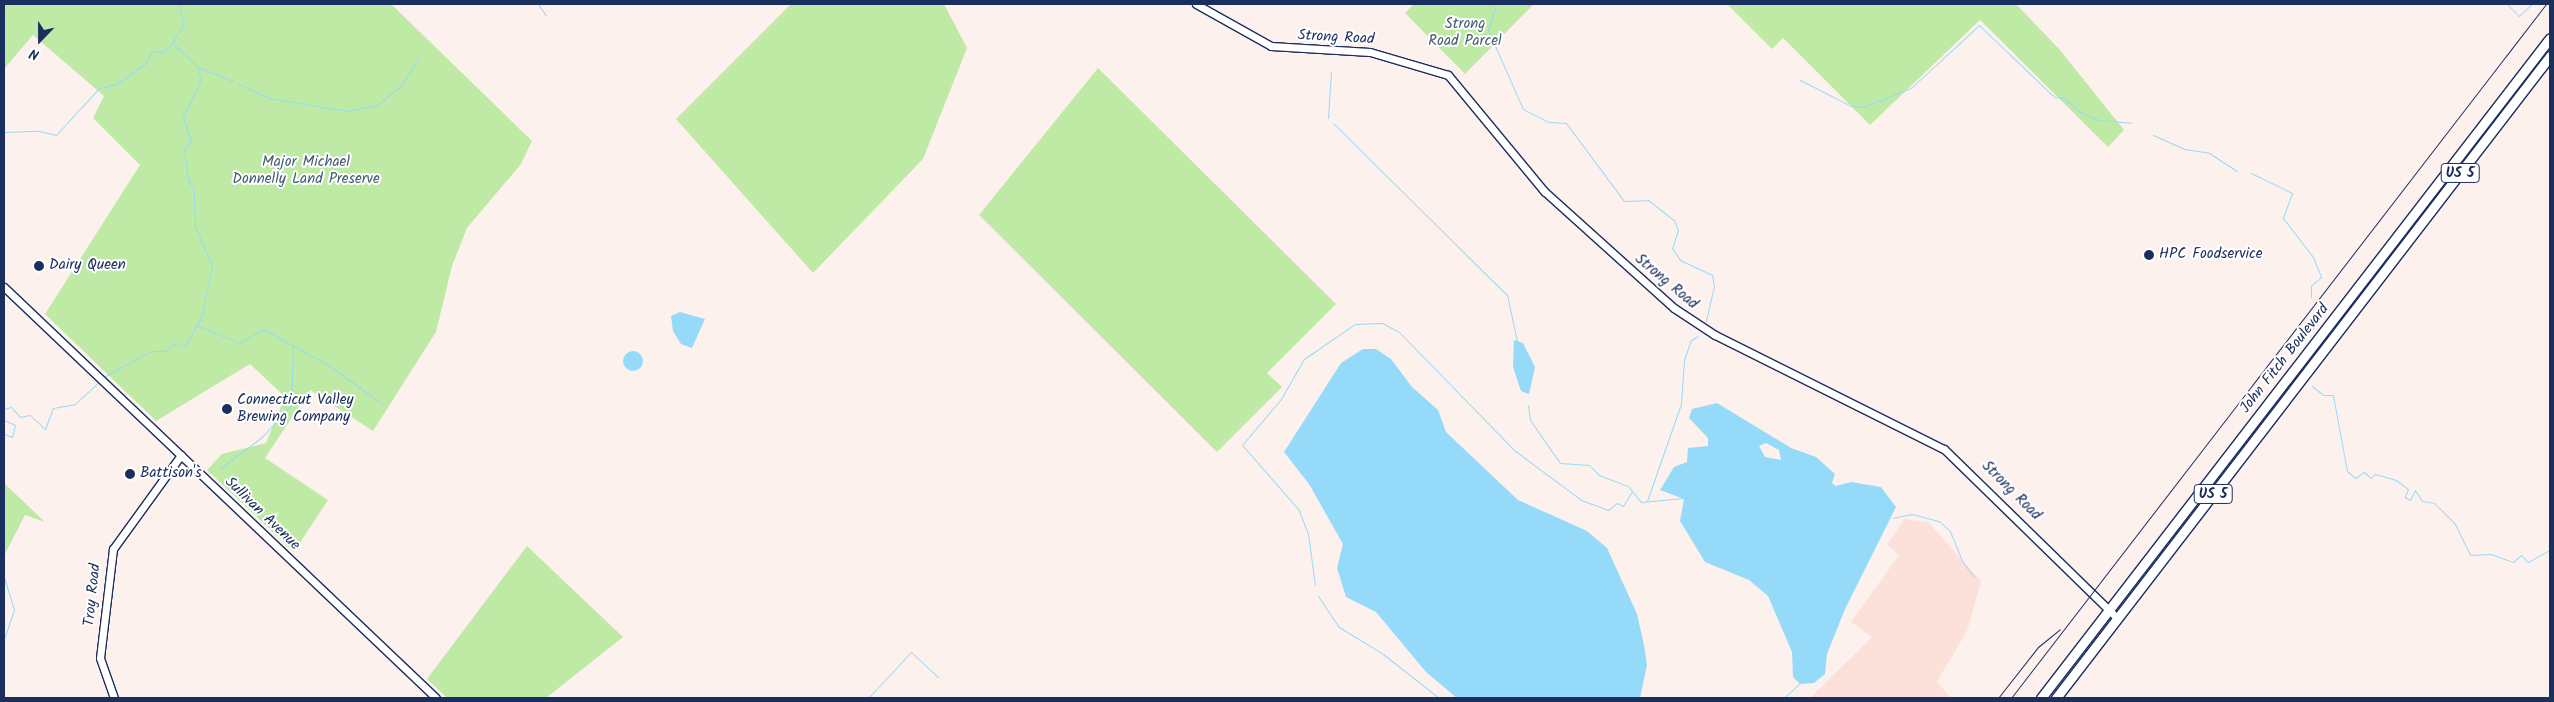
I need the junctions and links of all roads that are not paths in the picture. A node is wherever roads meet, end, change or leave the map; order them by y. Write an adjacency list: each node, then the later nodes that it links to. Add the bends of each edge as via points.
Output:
1 (1196, 4): 6 (street, Strong Road, via 1270,46 1370,52 1448,75 1544,191 1674,308 1715,335 1944,449)
2 (2550, 38): 6 (highway, John Fitch Boulevard / US 5)
3 (2550, 56): 7 (highway, John Fitch Boulevard / US 5)
4 (4, 287): 5 (street, Sullivan Avenue)
5 (181, 455): 8 (street, Troy Road, via 113,549 100,658); 9 (street, Sullivan Avenue)
6 (2109, 610): 7 (street, Strong Road); 10 (highway, John Fitch Boulevard / US 5)
7 (2118, 618): 11 (highway, John Fitch Boulevard / US 5)
8 (114, 698)
9 (436, 698)
10 (2041, 698)
11 (2056, 698)

